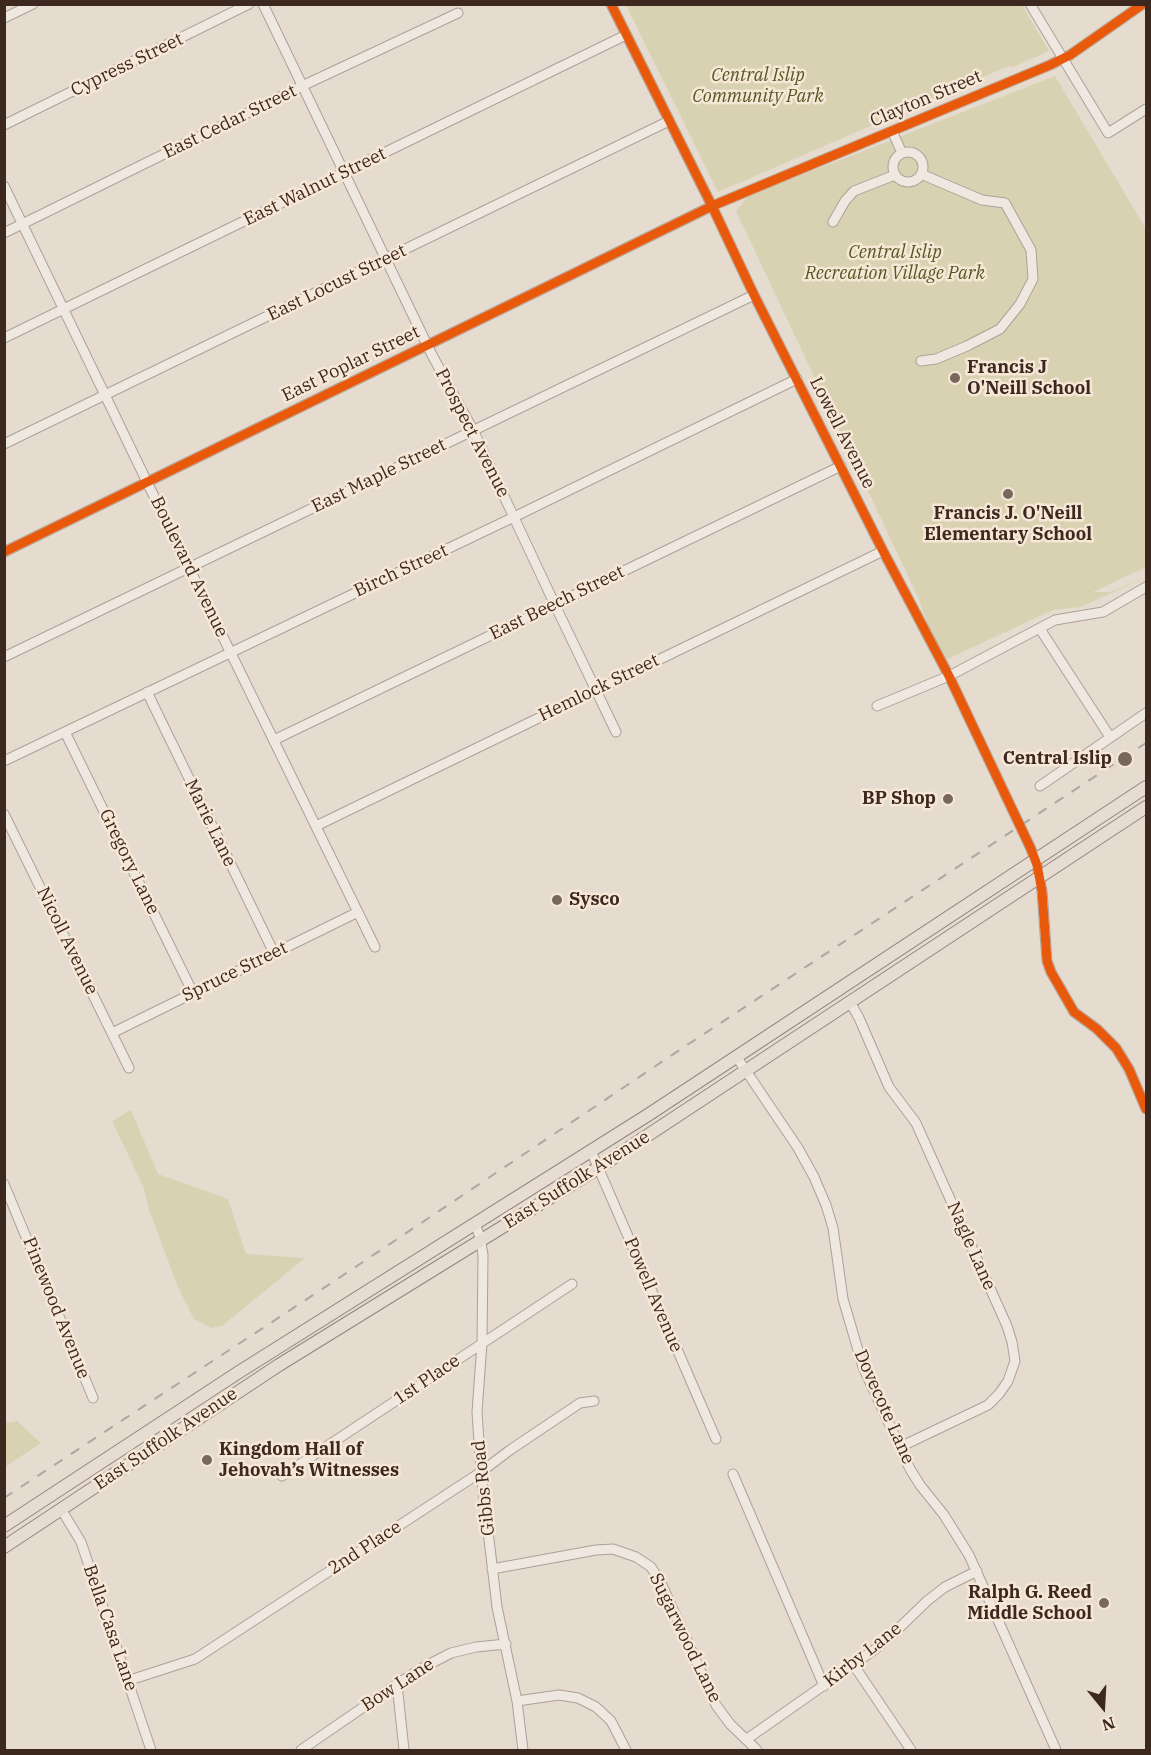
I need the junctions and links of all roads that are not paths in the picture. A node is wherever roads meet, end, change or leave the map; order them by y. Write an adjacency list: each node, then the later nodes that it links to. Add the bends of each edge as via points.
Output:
1 (33, 4): 8 (street)
2 (249, 4): 14 (street, Cypress Street)
3 (263, 4): 11 (street, Prospect Avenue)
4 (611, 4): 9 (street, Lowell Avenue)
5 (1030, 4): 10 (street)
6 (1143, 4): 10 (street, Clayton Street)
7 (458, 13): 11 (street, East Cedar Street)
8 (4, 18)
9 (626, 35): 13 (street, Lowell Avenue); 17 (street, East Walnut Street)
10 (1063, 58): 12 (street, via 1108,133); 15 (street, Clayton Street)
11 (302, 86): 17 (street, Prospect Avenue); 23 (street, East Cedar Street)
12 (1146, 109)
13 (669, 121): 21 (street, Lowell Avenue); 25 (street, East Locust Street)
14 (4, 125)
15 (892, 131): 16 (street); 21 (street, Clayton Street)
16 (902, 153): 18 (street, via 919,156); 19 (street, via 893,162)
17 (345, 173): 25 (street, Prospect Avenue); 27 (street, East Walnut Street)
18 (921, 174): 19 (street, via 911,182); 30 (street, via 982,200 1005,203 1031,250 1034,279 1000,329 936,359)
19 (895, 175): 22 (street, via 854,191)
20 (4, 186): 23 (street, Boulevard Avenue)
21 (712, 206): 26 (street, Lowell Avenue); 29 (street, East Poplar Street)
22 (833, 222)
23 (23, 224): 24 (street, East Cedar Street); 27 (street, Boulevard Avenue)
24 (4, 233)
25 (386, 259): 29 (street, Prospect Avenue); 32 (street, East Locust Street)
26 (754, 295): 31 (street, Lowell Avenue); 33 (street, East Maple Street)
27 (64, 310): 28 (street, East Walnut Street); 32 (street, Boulevard Avenue)
28 (4, 339)
29 (428, 346): 33 (street, Prospect Avenue); 36 (street, East Poplar Street)
30 (921, 361)
31 (797, 379): 35 (street, Lowell Avenue); 37 (street, Birch Street)
32 (105, 395): 34 (street, East Locust Street); 36 (street, Boulevard Avenue)
33 (473, 430): 37 (street, Prospect Avenue); 40 (street, East Maple Street)
34 (4, 444)
35 (841, 466): 38 (street, Lowell Avenue); 42 (street, East Beech Street)
36 (147, 482): 39 (street, East Poplar Street); 40 (street, Boulevard Avenue)
37 (514, 517): 42 (street, Prospect Avenue); 44 (street, Birch Street)
38 (883, 551): 46 (street, Lowell Avenue); 47 (street, Hemlock Street)
39 (4, 552)
40 (190, 569): 44 (street, Boulevard Avenue); 45 (street, East Maple Street)
41 (1146, 586): 43 (street, via 1103,612 1055,620)
42 (555, 605): 47 (street, Prospect Avenue); 54 (street, East Beech Street)
43 (1040, 629): 46 (street); 53 (street)
44 (231, 652): 48 (street, Birch Street); 54 (street, Boulevard Avenue)
45 (4, 657)
46 (949, 676): 49 (street); 61 (street, Lowell Avenue)
47 (596, 690): 52 (street, Prospect Avenue); 60 (street, Hemlock Street)
48 (147, 692): 51 (street, Birch Street); 65 (street, Marie Lane)
49 (877, 706)
50 (1146, 713): 53 (street)
51 (65, 732): 55 (street, Birch Street); 66 (street, Gregory Lane)
52 (616, 732)
53 (1110, 737): 56 (street)
54 (274, 740): 60 (street, Boulevard Avenue)
55 (4, 761)
56 (1040, 786)
57 (1146, 787): 61 (main road, East Suffolk Avenue)
58 (1146, 807): 62 (main road, East Suffolk Avenue)
59 (5, 817): 68 (street, Nicoll Avenue)
60 (315, 826): 63 (street, Boulevard Avenue)
61 (1035, 860): 62 (street, Lowell Avenue); 69 (main road, East Suffolk Avenue)
62 (1040, 878): 67 (main road, East Suffolk Avenue); 72 (street, Lowell Avenue, via 1051,972 1074,1012 1116,1048)
63 (358, 912): 64 (street, Boulevard Avenue); 65 (street, Spruce Street)
64 (375, 947)
65 (274, 953): 66 (street, Spruce Street)
66 (193, 993): 68 (street, Spruce Street)
67 (850, 1002): 71 (main road, East Suffolk Avenue); 83 (street, Nagle Lane, via 889,1087 916,1123 1007,1326 1015,1361 1008,1381 988,1405)
68 (112, 1033): 70 (street, Nicoll Avenue)
69 (736, 1056): 71 (street, Dovecote Lane); 73 (main road, East Suffolk Avenue)
70 (129, 1068)
71 (746, 1071): 74 (main road, East Suffolk Avenue); 83 (street, Dovecote Lane, via 798,1148 826,1205 856,1347)
72 (1146, 1109)
73 (591, 1151): 74 (street, Powell Avenue); 76 (main road, East Suffolk Avenue)
74 (598, 1168): 77 (main road, East Suffolk Avenue); 82 (street, Powell Avenue)
75 (4, 1184): 80 (street, Pinewood Avenue)
76 (475, 1224): 77 (street, Gibbs Road); 88 (main road, East Suffolk Avenue)
77 (481, 1241): 79 (street, Gibbs Road); 87 (main road, East Suffolk Avenue, via 270,1371)
78 (572, 1284): 79 (street, 1st Place)
79 (482, 1344): 84 (street, Gibbs Road, via 477,1412); 86 (street, 1st Place)
80 (93, 1398)
81 (594, 1401): 84 (street, 2nd Place, via 580,1403)
82 (716, 1439)
83 (900, 1447): 91 (street, Dovecote Lane, via 915,1477 959,1536)
84 (481, 1472): 90 (street, Gibbs Road); 94 (street, 2nd Place, via 195,1659)
85 (733, 1474): 96 (street)
86 (282, 1476)
87 (61, 1509): 89 (main road, East Suffolk Avenue); 94 (street, Bella Casa Lane, via 81,1542)
88 (4, 1526)
89 (4, 1547)
90 (492, 1569): 92 (street, Gibbs Road); 98 (street, Sugarwood Lane, via 613,1549 651,1567 716,1705)
91 (977, 1571): 93 (street, Kirby Lane, via 945,1587); 106 (street, Dovecote Lane)
92 (506, 1644): 95 (street, Bow Lane, via 451,1653); 97 (street, Gibbs Road)
93 (853, 1664): 96 (street, Kirby Lane); 105 (street)
94 (127, 1681): 99 (street, Bella Casa Lane)
95 (397, 1684): 100 (street, Bow Lane); 101 (street)
96 (824, 1686): 98 (street, Kirby Lane)
97 (517, 1701): 102 (street, Gibbs Road); 103 (street, via 559,1695 578,1698 611,1721)
98 (747, 1739): 104 (street, Sugarwood Lane)
99 (151, 1750)
100 (301, 1750)
101 (404, 1750)
102 (523, 1750)
103 (626, 1750)
104 (757, 1750)
105 (911, 1750)
106 (1056, 1750)

